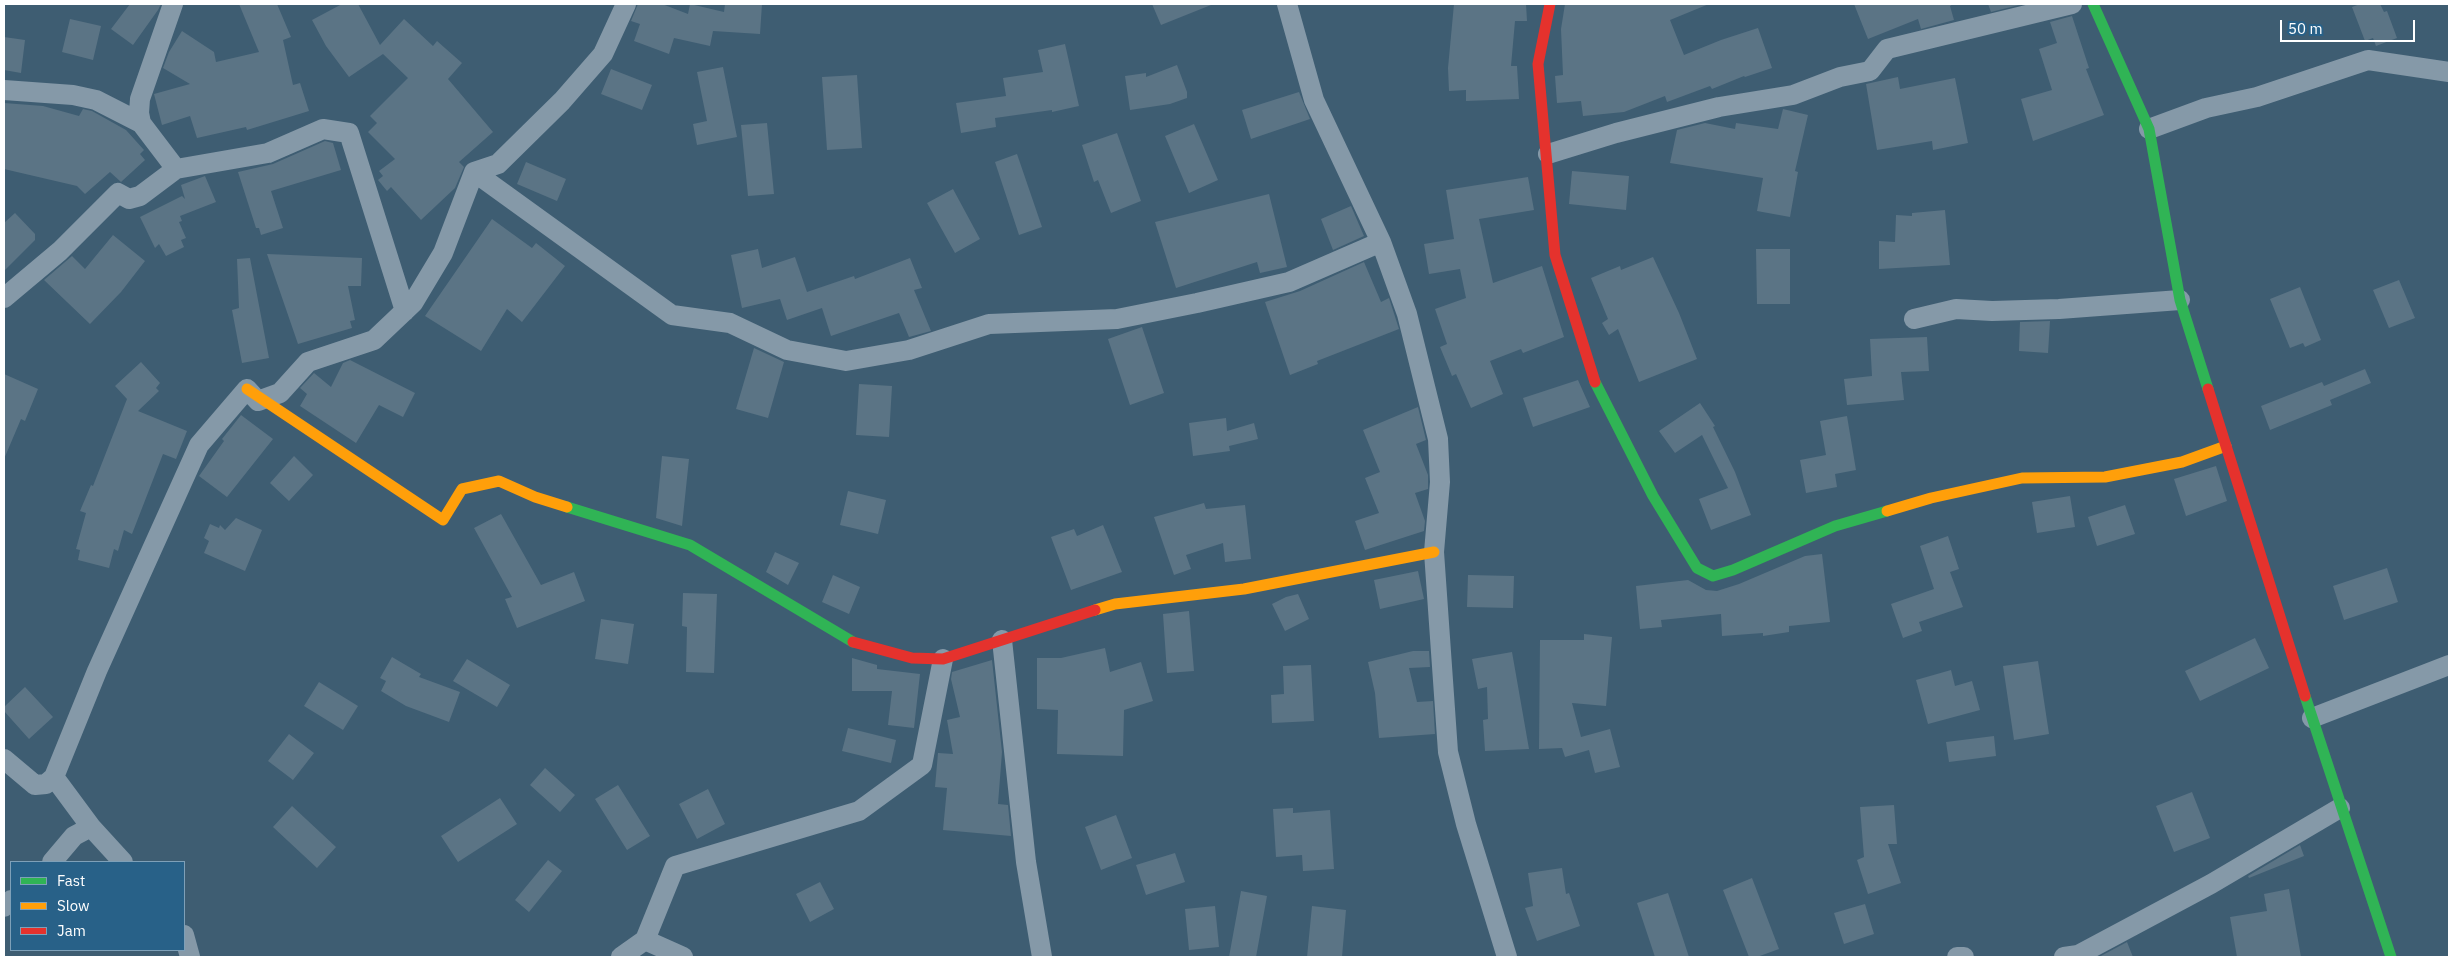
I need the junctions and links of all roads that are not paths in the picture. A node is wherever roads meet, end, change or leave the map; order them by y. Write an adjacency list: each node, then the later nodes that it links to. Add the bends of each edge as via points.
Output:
1 (173, 4): 9 (street, via 140,99)
2 (626, 4): 13 (street, via 603,54 562,101 498,164)
3 (1287, 4): 14 (street, via 1314,100)
4 (1550, 4): 11 (street, via 1538,64)
5 (2072, 4): 11 (street, via 1887,49 1870,71 1840,77 1793,95 1719,107)
6 (2093, 4): 10 (street)
7 (2449, 72): 10 (street, via 2368,60 2257,97 2206,108)
8 (4, 90): 9 (street, via 73,94 96,100)
9 (141, 124): 12 (street)
10 (2149, 129): 16 (street)
11 (1548, 154): 20 (street, via 1555,255 1595,383 1663,512 1697,568 1713,576 1835,526 1931,498 2022,478 2105,477 2182,462)
12 (176, 169): 15 (street, via 140,196 129,199 118,193 60,251); 17 (street, via 268,153 323,129 349,134)
13 (474, 172): 14 (street, via 672,315 730,323 787,350 846,361 909,350 989,324 1118,318 1197,303 1289,282); 17 (street, via 443,253 413,303)
14 (1381, 242): 21 (street, via 1407,314 1438,439 1440,482)
15 (4, 298)
16 (2180, 300): 18 (street, via 2059,309 1956,309); 20 (street)
17 (404, 311): 19 (street, via 374,340 308,362 280,393 258,402)
18 (1914, 319)
19 (247, 389): 23 (street, via 443,520 462,488 499,481 535,497 690,545 852,642 912,658); 27 (street, via 199,445 97,671)
20 (2226, 446): 25 (street)
21 (1434, 552): 22 (street, via 1244,588 1115,604); 38 (street, via 1448,752 1466,824)
22 (1002, 640): 23 (street); 37 (street, via 1026,862)
23 (943, 659): 33 (street, via 922,765 859,811 675,866)
24 (2449, 665): 25 (street)
25 (2312, 718): 28 (street)
26 (4, 759): 27 (street, via 35,785 46,784)
27 (54, 778): 29 (street)
28 (2340, 808): 41 (street, via 2211,884 2078,955); 42 (street)
29 (91, 827): 30 (street, via 74,836); 31 (street)
30 (53, 861)
31 (122, 861)
32 (185, 939): 34 (street)
33 (645, 940): 35 (street); 36 (street)
34 (190, 957)
35 (621, 957)
36 (683, 957)
37 (1042, 957)
38 (1507, 957)
39 (1958, 957): 40 (street)
40 (1964, 957)
41 (2064, 957)
42 (2391, 957)

